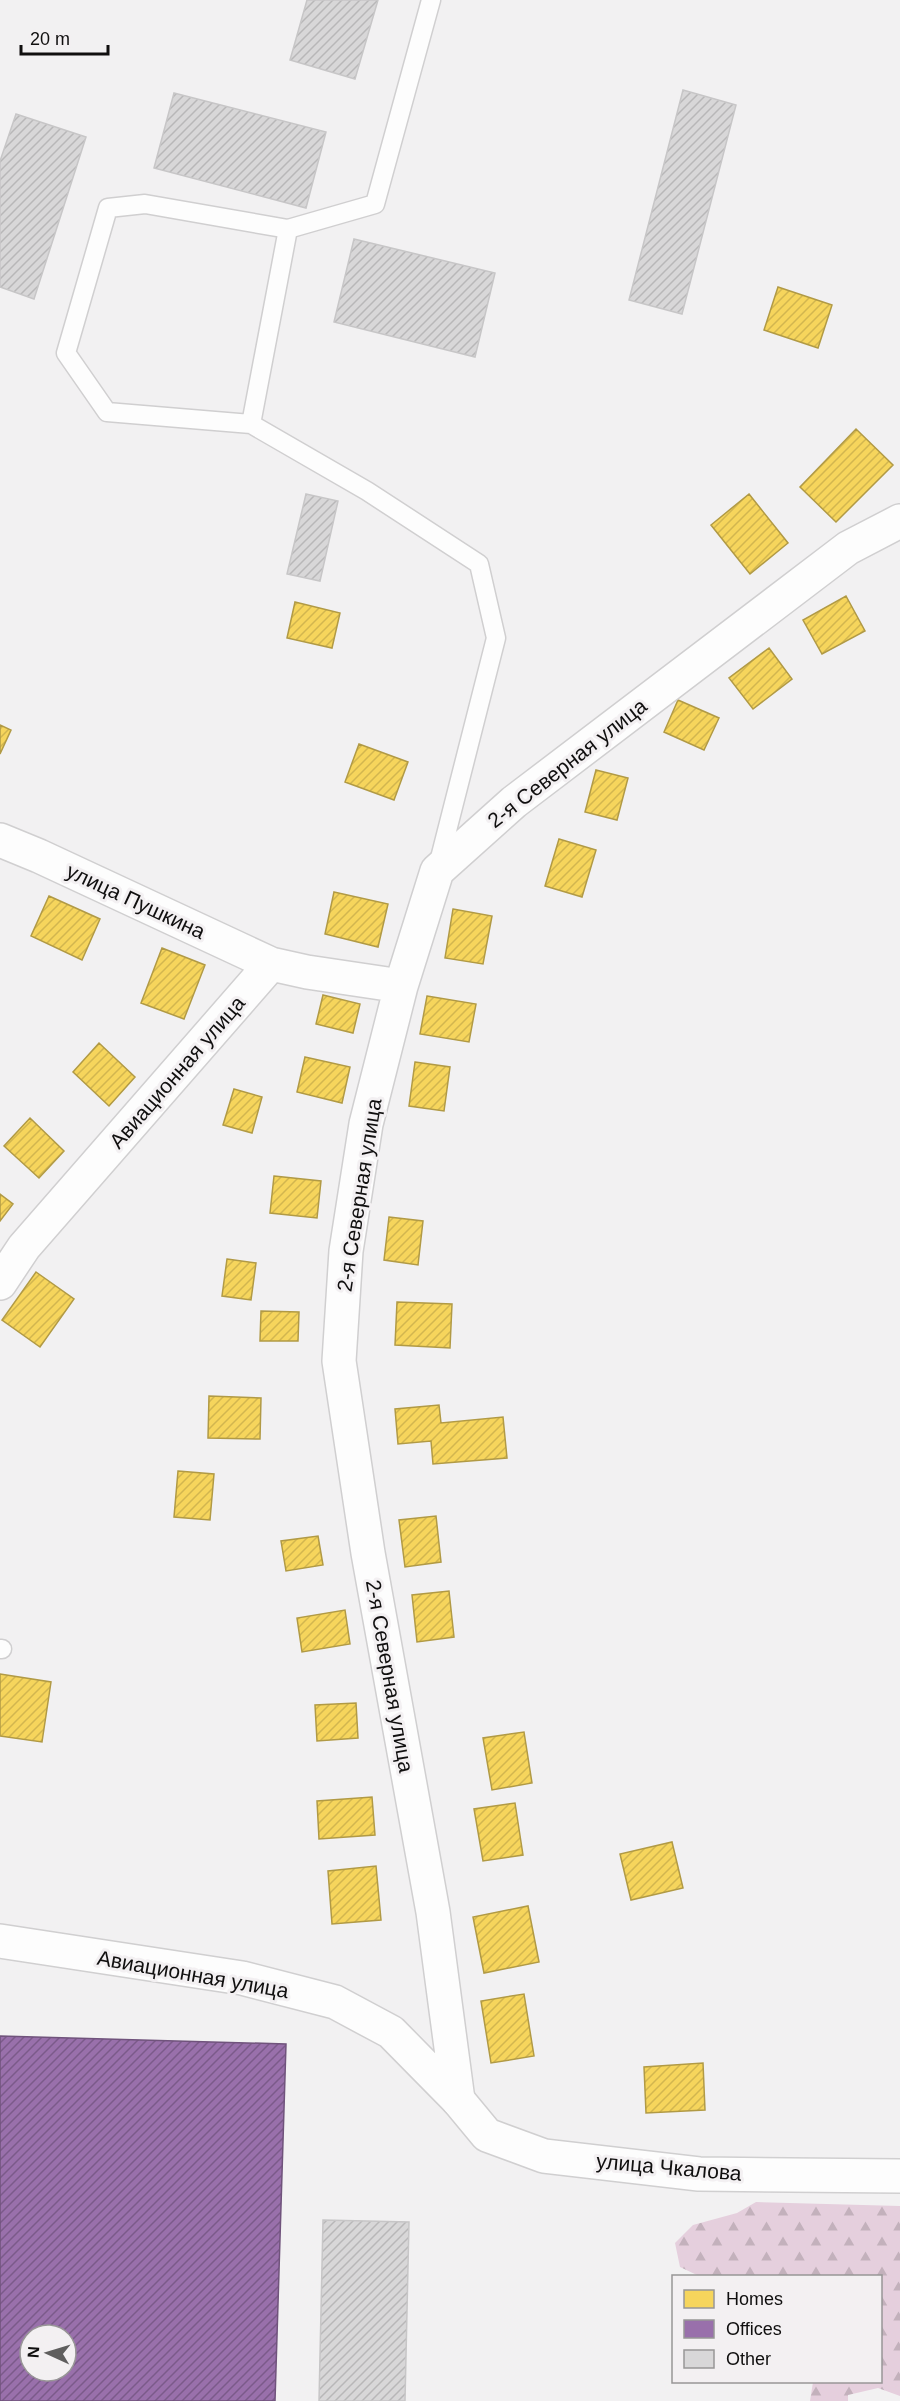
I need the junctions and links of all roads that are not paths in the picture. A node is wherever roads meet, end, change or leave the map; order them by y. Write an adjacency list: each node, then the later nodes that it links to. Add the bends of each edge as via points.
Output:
1 (431, 0): 2 (lane, via 375,204)
2 (288, 229): 3 (lane); 3 (lane, via 145,204 108,208 66,353 107,412)
3 (251, 424): 6 (lane, via 367,491 479,564 496,638)
4 (900, 521): 6 (street, 2-я Северная улица, via 848,548 513,802)
5 (0, 840): 7 (street, улица Пушкина)
6 (437, 871): 8 (street, 2-я Северная улица)
7 (270, 964): 8 (street); 9 (street, Авиационная улица, via 24,1247)
8 (401, 986): 11 (street, 2-я Северная улица, via 364,1136 346,1251 339,1361 368,1552 433,1912)
9 (0, 1283)
10 (0, 1941): 11 (street, Авиационная улица, via 242,1978 335,2002 390,2032)
11 (458, 2100): 12 (street, улица Чкалова, via 487,2135 544,2156 699,2174)
12 (900, 2176)

